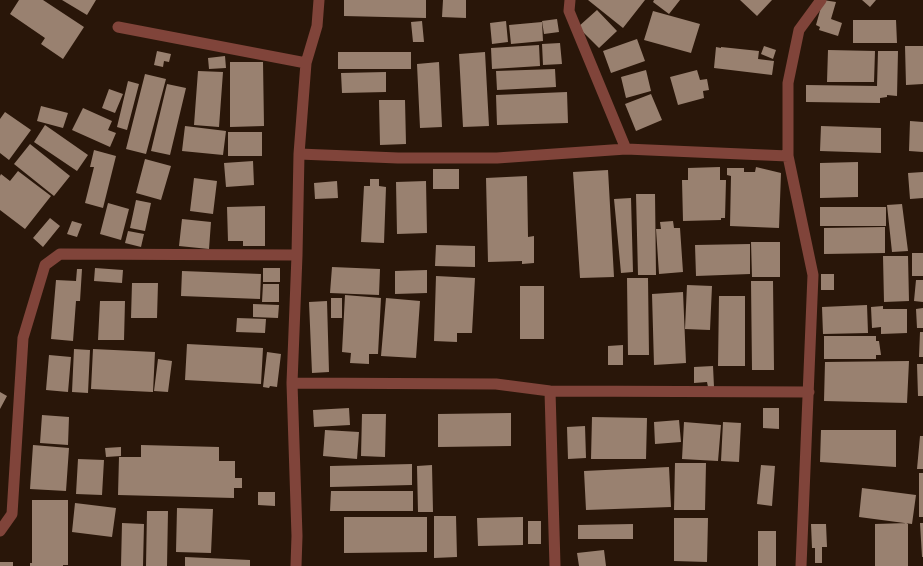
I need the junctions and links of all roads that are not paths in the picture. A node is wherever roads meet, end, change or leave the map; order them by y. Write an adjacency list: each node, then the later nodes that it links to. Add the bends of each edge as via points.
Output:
1 (319, 0): 5 (street, via 317,26)
2 (570, 0): 6 (street, via 570,11)
3 (821, 0): 8 (street, via 799,30 788,83)
4 (118, 27): 5 (street)
5 (306, 63): 7 (street)
6 (626, 149): 7 (street, via 497,158); 8 (street)
7 (299, 154): 9 (street)
8 (788, 156): 12 (street, via 813,275)
9 (297, 255): 10 (street); 13 (street, via 60,254 45,265 23,338 12,514)
10 (292, 384): 11 (street, via 496,384); 14 (street)
11 (550, 391): 12 (street); 15 (street)
12 (809, 392): 16 (street)
13 (0, 531)
14 (296, 566)
15 (555, 566)
16 (801, 566)

